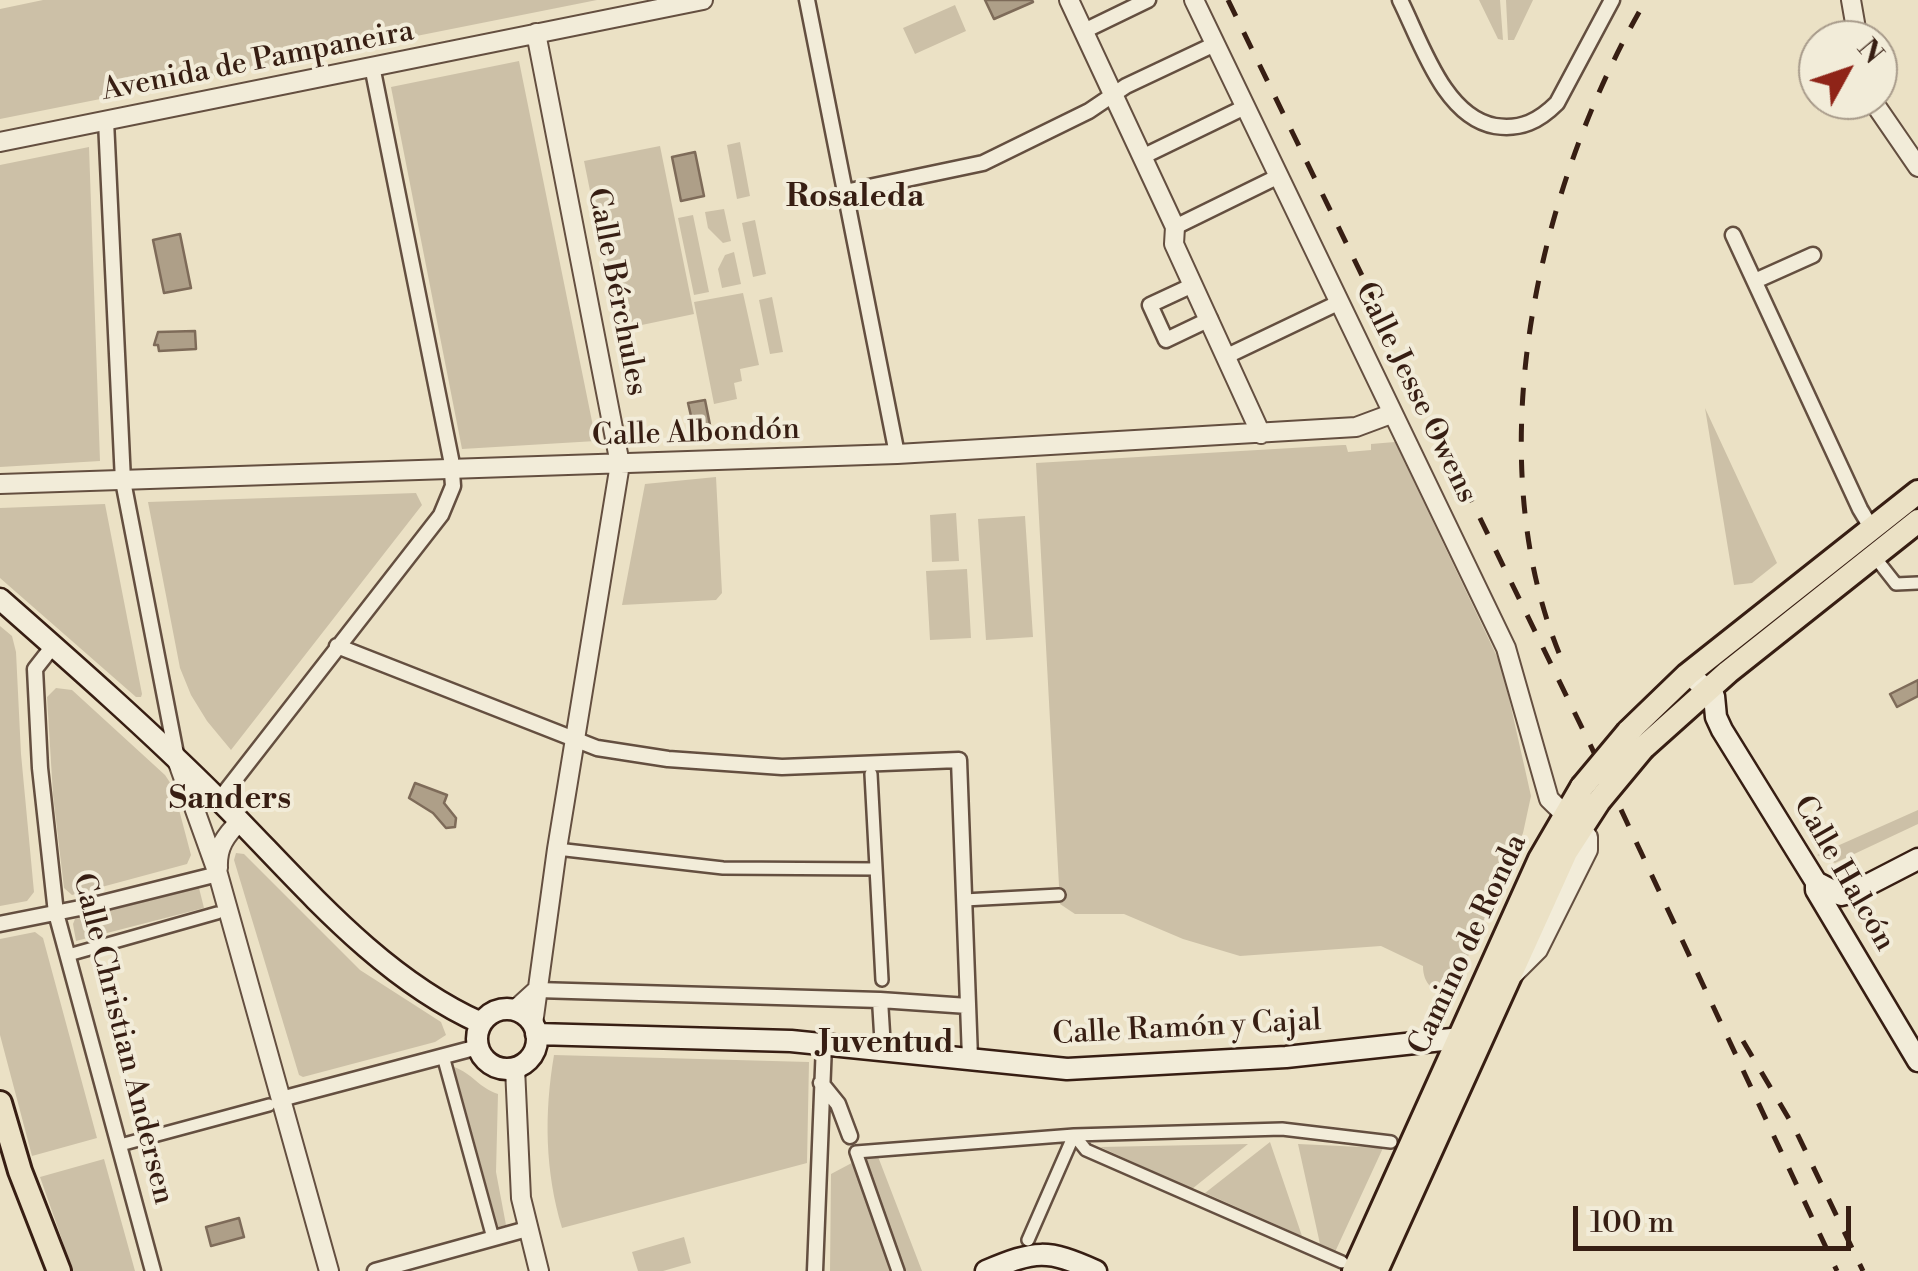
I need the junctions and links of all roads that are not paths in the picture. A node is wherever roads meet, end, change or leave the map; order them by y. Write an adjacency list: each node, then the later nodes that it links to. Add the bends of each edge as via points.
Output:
1 (703, 0): 9 (street, Avenida de Pampaneira)
2 (807, 0): 20 (street)
3 (1070, 0): 8 (street)
4 (1148, 0): 8 (street)
5 (1194, 0): 10 (street, Calle Jesse Owens)
6 (1400, 0): 7 (street, via 1460,110 1479,123 1517,126 1545,115 1564,92)
7 (1612, 0)
8 (1084, 31): 12 (street)
9 (536, 34): 11 (street, Avenida de Pampaneira); 32 (street, Calle Bérchules)
10 (1216, 44): 12 (street); 13 (street, Calle Jesse Owens)
11 (372, 66): 14 (street, Avenida de Pampaneira); 33 (street)
12 (1113, 94): 17 (street); 20 (street, via 983,163)
13 (1246, 107): 17 (street); 19 (street, Calle Jesse Owens)
14 (106, 120): 16 (street, Avenida de Pampaneira); 34 (street)
15 (1886, 120): 18 (street)
16 (0, 142)
17 (1142, 157): 21 (street)
18 (1918, 167)
19 (1279, 176): 21 (street); 26 (street, Calle Jesse Owens)
20 (845, 192): 31 (street)
21 (1174, 226): 25 (street, via 1174,244)
22 (1733, 234): 24 (street)
23 (1814, 255): 24 (street)
24 (1755, 282): 38 (street)
25 (1194, 284): 27 (street); 27 (street, via 1150,305 1166,340)
26 (1340, 302): 28 (street); 29 (street, Calle Jesse Owens)
27 (1210, 320): 28 (street)
28 (1227, 356): 30 (street)
29 (1391, 414): 30 (street, Calle Albondón, via 1356,428); 53 (street, Calle Jesse Owens, via 1506,648 1548,798)
30 (1261, 434): 31 (street, Calle Albondón)
31 (897, 454): 32 (street, Calle Albondón)
32 (620, 464): 33 (street, Calle Albondón); 46 (street, Calle Bérchules)
33 (452, 470): 34 (street, Calle Albondón); 43 (street, via 453,486 440,515)
34 (123, 481): 35 (street, Calle Albondón); 48 (street)
35 (0, 484)
36 (1918, 492): 38 (main road, Camino de Ronda)
37 (1918, 521): 39 (main road, Camino de Ronda)
38 (1872, 528): 44 (main road, Camino de Ronda)
39 (1874, 556): 40 (street, via 1896,584); 45 (main road, Camino de Ronda)
40 (1918, 583)
41 (0, 600): 42 (main road)
42 (54, 646): 48 (main road); 63 (street, Calle Christian Andersen, via 35,669)
43 (336, 646): 46 (street); 50 (street)
44 (1687, 675): 45 (main road); 47 (main road, Camino de Ronda)
45 (1701, 695): 47 (main road, Camino de Ronda); 58 (main road, Calle Halcón, via 1703,714 1716,717)
46 (576, 740): 54 (street, Calle Bérchules); 61 (street, via 728,764 958,760)
47 (1636, 740): 53 (main road, Camino de Ronda, bridge)
48 (177, 760): 50 (main road); 51 (street)
49 (872, 774): 56 (street)
50 (219, 800): 51 (street); 52 (main road)
51 (197, 818): 57 (street)
52 (240, 822): 57 (street, via 222,842); 72 (main road, via 370,952)
53 (1572, 822): 74 (main road, Camino de Ronda, via 1566,852 1506,982); 74 (main road, Camino de Ronda, via 1540,859)
54 (557, 849): 56 (street, via 723,868); 68 (street, Calle Bérchules)
55 (1918, 859): 60 (main road)
56 (876, 869): 67 (street)
57 (218, 874): 63 (street); 83 (street)
58 (1816, 882): 60 (main road); 64 (main road, Calle Halcón)
59 (1059, 895): 61 (street)
60 (1841, 896): 64 (main road)
61 (964, 900): 70 (street)
62 (217, 912): 66 (street)
63 (56, 914): 65 (street); 94 (street, Calle Christian Andersen)
64 (1834, 918): 80 (main road, Calle Halcón)
65 (0, 924)
66 (72, 954)
67 (882, 980)
68 (537, 990): 69 (street); 71 (street); 73 (street, Calle Bérchules)
69 (880, 1000): 70 (street); 77 (street)
70 (968, 1006): 79 (street)
71 (515, 1010): 72 (main road, via 496,1011); 73 (main road)
72 (481, 1023): 76 (main road)
73 (535, 1029): 75 (main road, Calle Ramón y Cajal); 81 (main road, via 530,1058)
74 (1470, 1037): 79 (main road, Calle Ramón y Cajal, via 1286,1057 1067,1069); 92 (main road, Camino de Ronda); 102 (main road, Camino de Ronda)
75 (824, 1044): 77 (main road, Calle Ramón y Cajal); 82 (street)
76 (478, 1046): 78 (street); 81 (main road, via 492,1065)
77 (883, 1049): 79 (main road, Calle Ramón y Cajal)
78 (443, 1056): 83 (street); 90 (street)
79 (970, 1058)
80 (1918, 1061)
81 (515, 1068): 89 (street)
82 (821, 1084): 85 (street); 85 (street, via 838,1104 850,1136)
83 (275, 1102): 88 (street); 95 (street)
84 (0, 1104): 93 (main road)
85 (820, 1134): 98 (street)
86 (1074, 1135): 87 (street, via 1282,1129); 91 (street); 92 (street, via 1086,1150); 99 (street, via 856,1152)
87 (1391, 1142)
88 (124, 1144)
89 (527, 1229): 90 (street); 97 (street)
90 (493, 1238): 96 (street)
91 (1025, 1248): 100 (main road); 101 (main road)
92 (1348, 1266)
93 (59, 1271)
94 (154, 1271)
95 (329, 1271)
96 (375, 1271)
97 (539, 1271)
98 (814, 1271)
99 (898, 1271)
100 (986, 1271)
101 (1096, 1271)
102 (1376, 1271)

